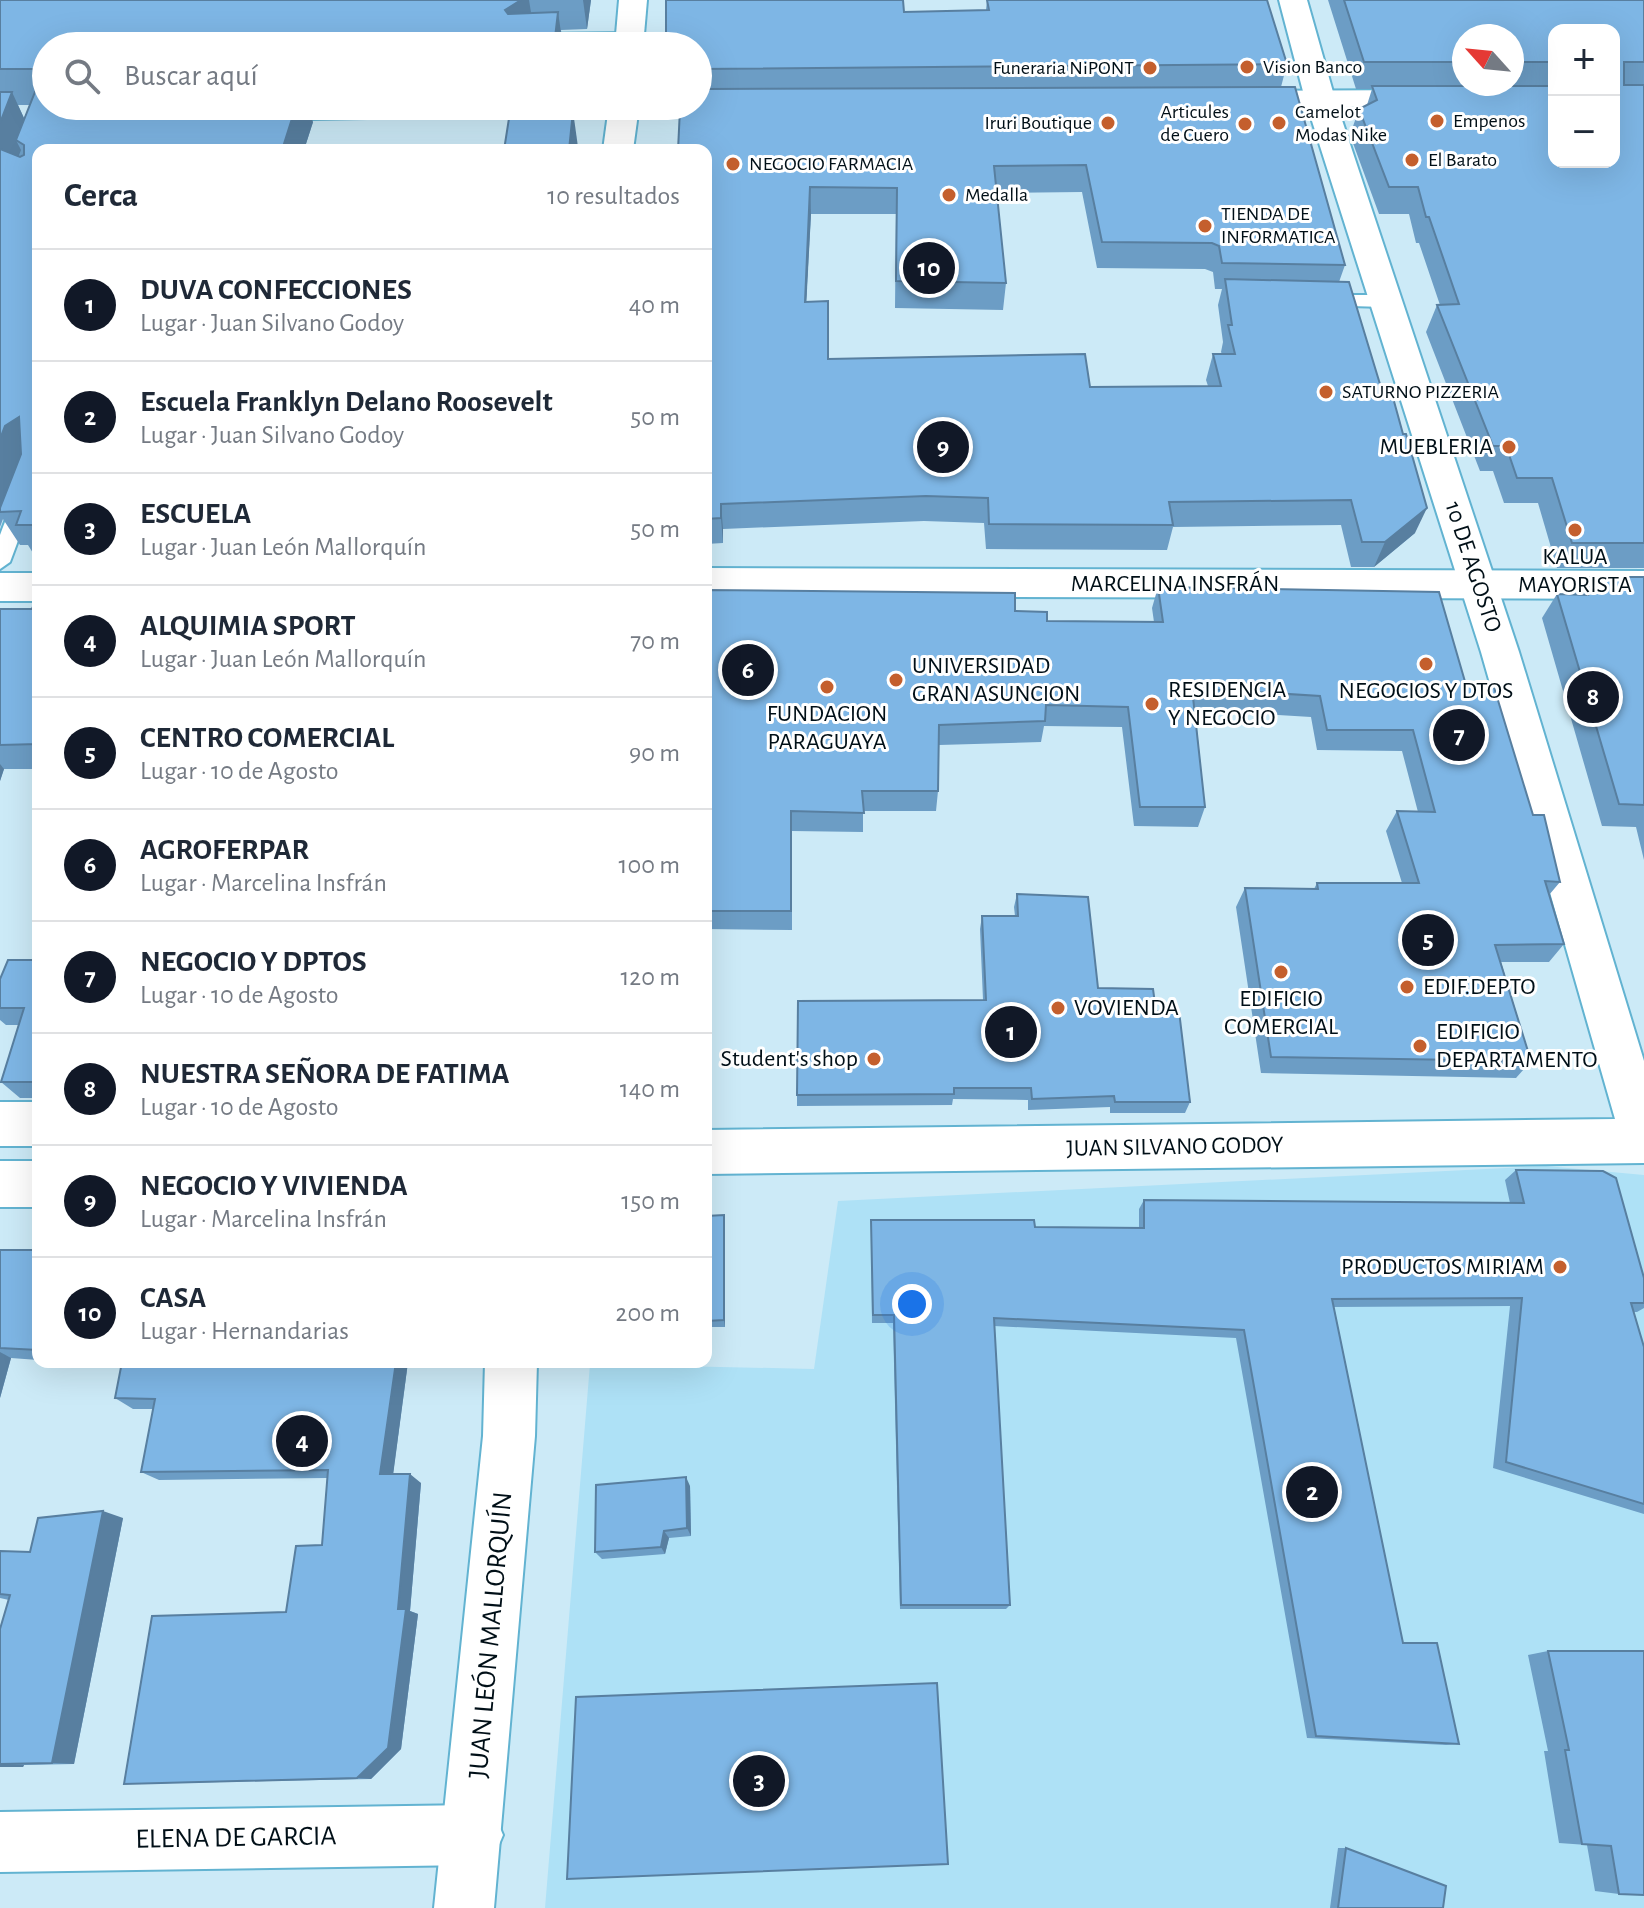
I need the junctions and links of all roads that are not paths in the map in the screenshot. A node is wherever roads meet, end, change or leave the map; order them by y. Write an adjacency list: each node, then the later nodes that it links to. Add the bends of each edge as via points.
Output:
1 (633, 0): 3 (main road)
2 (1293, 0): 4 (main road, 10 DE AGOSTO)
3 (630, 32)
4 (1320, 99): 5 (main road); 6 (main road); 10 (main road, 10 DE AGOSTO)
5 (1208, 100)
6 (1460, 100)
7 (622, 120): 8 (main road)
8 (619, 144)
9 (1305, 301): 10 (lane)
10 (1384, 301): 14 (main road, 10 DE AGOSTO)
11 (32, 477): 12 (lane)
12 (0, 562)
13 (712, 582): 14 (main road, MARCELINA INSFRÁN)
14 (1479, 585): 15 (main road, MARCELINA INSFRÁN); 20 (main road, 10 DE AGOSTO)
15 (1644, 585)
16 (0, 587): 17 (main road)
17 (32, 587)
18 (0, 1124): 19 (main road)
19 (32, 1124)
20 (1644, 1139): 21 (main road, JUAN SILVANO GODOY)
21 (712, 1152)
22 (0, 1184): 23 (main road)
23 (32, 1184)
24 (511, 1368): 25 (main road, JUAN LEÓN MALLORQUÍN)
25 (473, 1835): 26 (main road, ELENA DE GARCIA); 27 (main road, JUAN LEÓN MALLORQUÍN)
26 (0, 1842)
27 (464, 1908)

